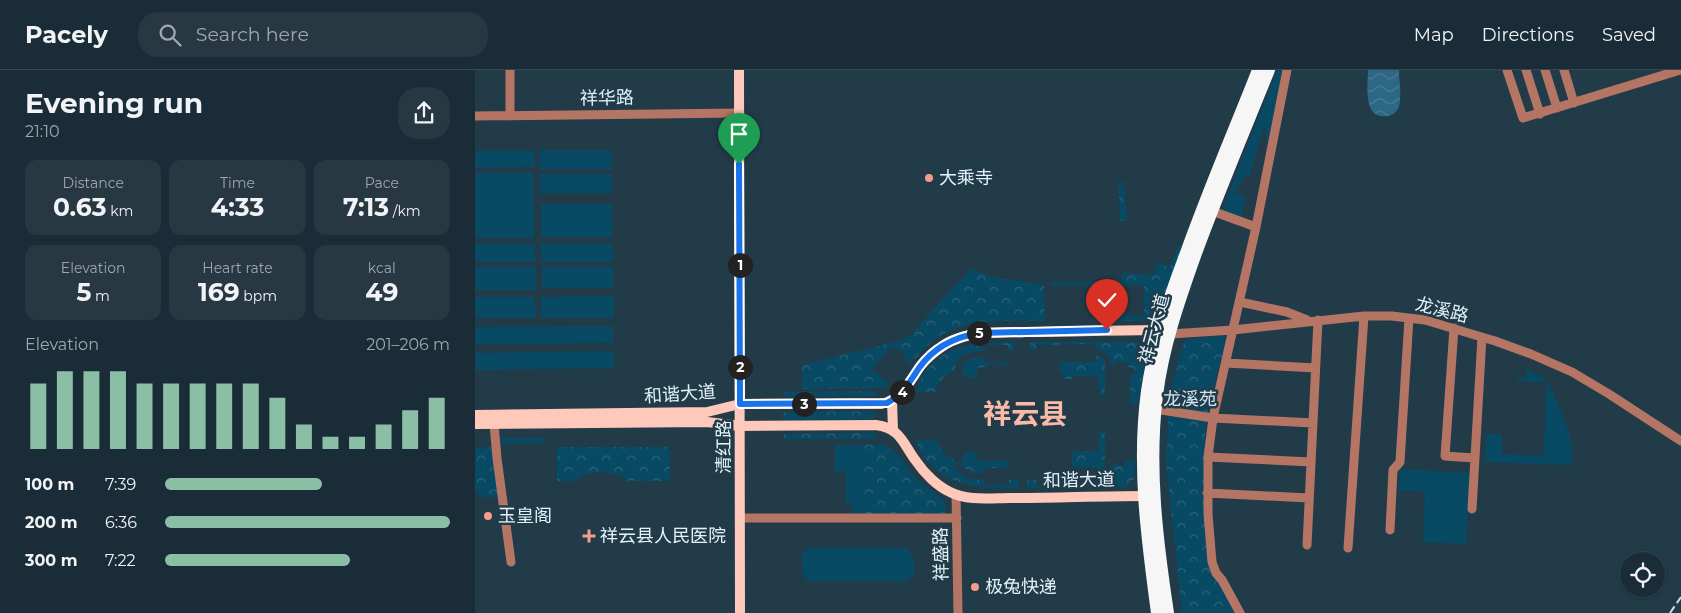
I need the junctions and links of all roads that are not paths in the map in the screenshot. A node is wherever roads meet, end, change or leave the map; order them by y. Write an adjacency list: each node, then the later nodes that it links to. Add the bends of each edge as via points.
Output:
1 (510, 70): 16 (street)
2 (739, 70): 13 (main road, 清红路)
3 (1258, 70): 25 (highway, 祥云大道, via 1195,228)
4 (1269, 70): 17 (highway, 祥云大道)
5 (1287, 70): 18 (street)
6 (1507, 70): 14 (street, via 1523,118)
7 (1526, 70): 14 (street)
8 (1545, 70): 12 (street)
9 (1564, 70): 11 (street)
10 (1679, 70): 11 (street)
11 (1574, 103): 12 (street)
12 (1557, 108): 14 (street)
13 (739, 113): 16 (street, 祥华路); 30 (main road, 清红路)
14 (1540, 114)
15 (475, 116): 16 (street, 祥华路)
16 (510, 116)
17 (1212, 211): 18 (street); 25 (highway, 祥云大道)
18 (1256, 227): 19 (street)
19 (1240, 302): 22 (street); 24 (street)
20 (1364, 316): 21 (street, 龙溪路); 22 (street, 龙溪路); 52 (street)
21 (1409, 318): 23 (street, 龙溪路); 50 (street, via 1400,462 1393,470)
22 (1313, 320): 24 (street, 龙溪路); 28 (street)
23 (1454, 328): 26 (street, 龙溪路); 41 (street, via 1445,456)
24 (1233, 330): 25 (street, 龙溪路); 27 (street)
25 (1165, 332): 29 (main road, via 1045,331 967,335 948,343 927,359 905,389); 31 (highway, 祥云大道); 45 (highway, 祥云大道, via 1151,366 1145,410)
26 (1481, 337): 39 (street, 龙溪路, via 1572,372); 41 (street)
27 (1226, 363): 28 (street); 33 (street)
28 (1315, 368): 34 (street)
29 (892, 400): 30 (main road, 和谐大道, via 881,404); 38 (main road)
30 (740, 404): 32 (main road, 和谐大道, via 707,412); 37 (main road, 清红路)
31 (1155, 409): 33 (street); 57 (highway, 祥云大道, via 1155,503)
32 (475, 415)
33 (1213, 418): 34 (street); 40 (street)
34 (1313, 423): 42 (street)
35 (475, 424): 36 (main road, 和谐大道)
36 (494, 424): 37 (main road, 和谐大道, via 707,422); 53 (street)
37 (740, 426): 38 (main road, 和谐大道, via 876,425); 48 (main road, 清红路)
38 (893, 430): 44 (main road, 和谐大道, via 923,470 947,491)
39 (1681, 441)
40 (1208, 457): 42 (street); 43 (street)
41 (1474, 458): 47 (street)
42 (1311, 462): 46 (street)
43 (1207, 493): 46 (street); 58 (street, via 1212,562)
44 (957, 494): 45 (main road, 和谐大道, via 976,498); 49 (street, 祥盛路)
45 (1144, 496): 56 (highway, 祥云大道)
46 (1309, 498): 51 (street)
47 (1472, 509)
48 (740, 518): 49 (street); 54 (main road, 清红路)
49 (957, 518): 55 (street, 祥盛路)
50 (1390, 530)
51 (1307, 545)
52 (1348, 548)
53 (511, 562)
54 (740, 613)
55 (958, 613)
56 (1157, 613)
57 (1168, 613)
58 (1240, 613)

